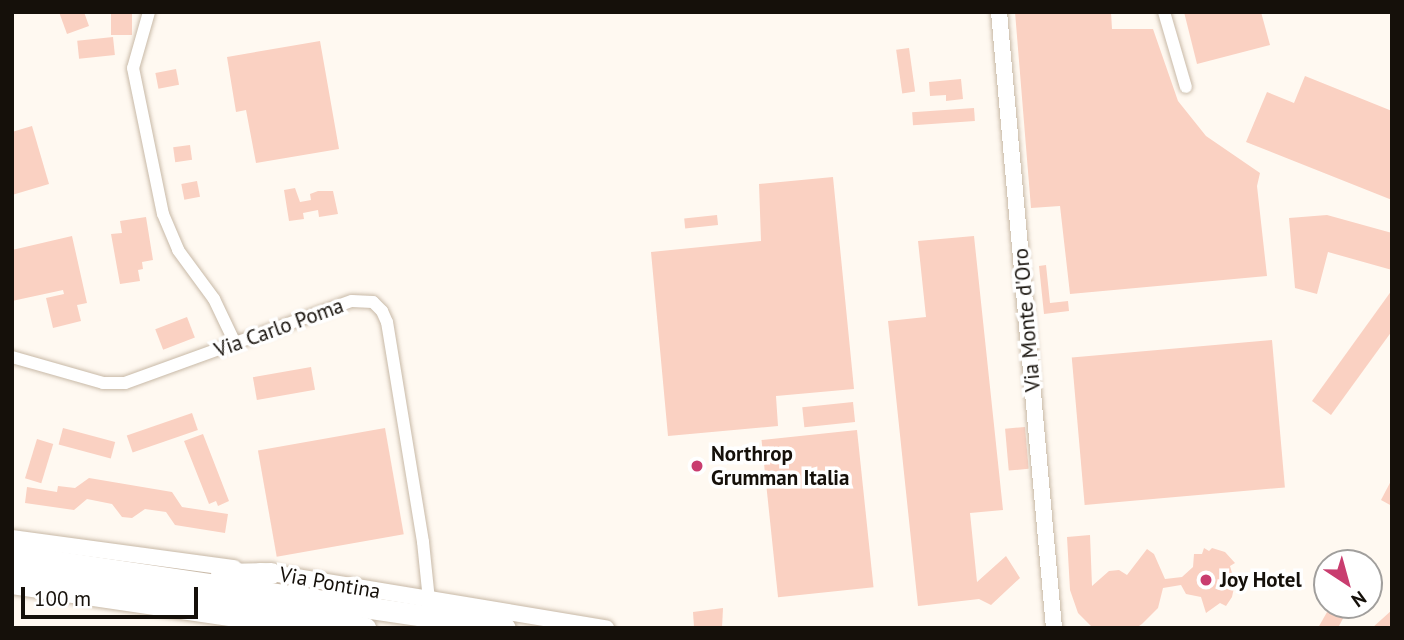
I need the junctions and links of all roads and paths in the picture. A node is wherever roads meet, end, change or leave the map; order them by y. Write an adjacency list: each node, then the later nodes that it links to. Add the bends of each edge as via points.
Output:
1 (149, 12): 5 (street, via 133,62 167,226 181,255 214,299)
2 (999, 12): 17 (street, Via Monte d'Oro)
3 (1164, 12): 4 (street)
4 (1186, 87)
5 (234, 343): 6 (street, Via Carlo Poma, via 152,376 119,384); 12 (street, Via Carlo Poma, via 352,300 369,300 380,308 389,335)
6 (12, 357)
7 (12, 538): 9 (street, Via Pontina)
8 (12, 555): 10 (highway)
9 (271, 573): 10 (highway); 12 (street, Via Pontina)
10 (159, 574): 15 (highway)
11 (13, 582): 13 (street); 14 (highway)
12 (429, 600): 16 (street, Via Pontina)
13 (296, 628)
14 (365, 628)
15 (505, 628)
16 (606, 628)
17 (1054, 628)

